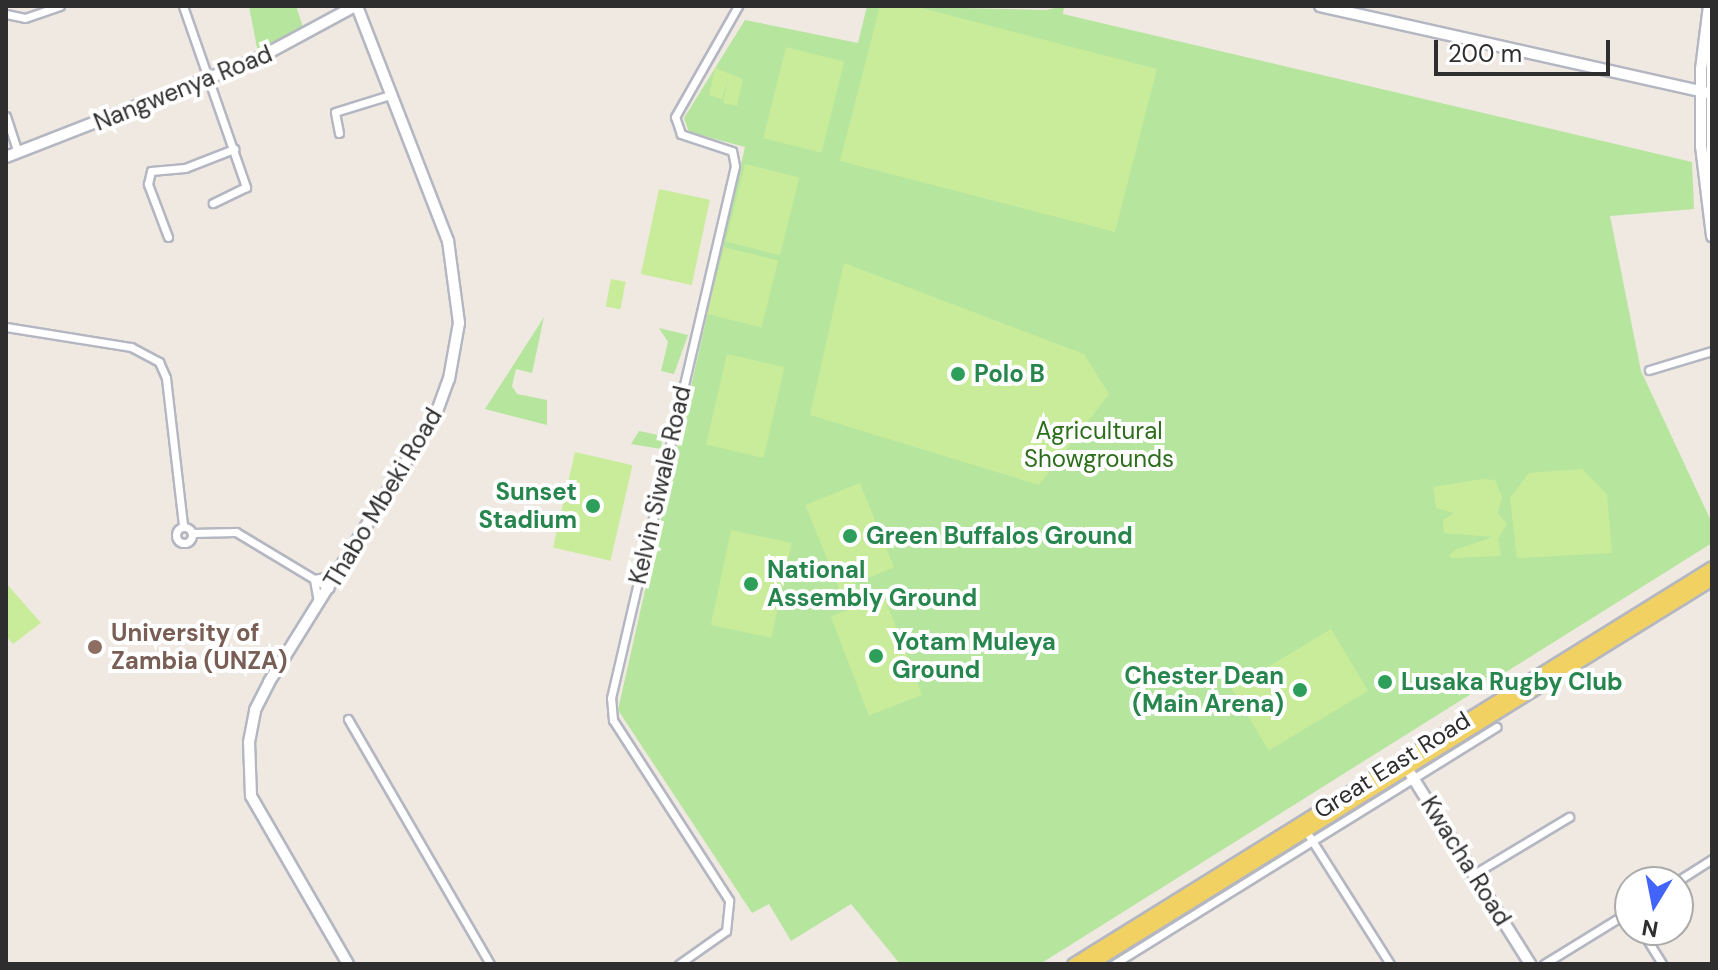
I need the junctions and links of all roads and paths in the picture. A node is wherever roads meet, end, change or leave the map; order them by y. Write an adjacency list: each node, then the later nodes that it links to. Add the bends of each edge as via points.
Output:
1 (60, 6): 7 (street, via 25,18)
2 (183, 6): 9 (street)
3 (356, 6): 9 (main road, Nangwenya Road, via 277,50); 13 (main road, Thabo Mbeki Road)
4 (738, 6): 46 (street, Kelvin Siwale Road, via 675,117 681,134 732,151 735,166 611,698 613,720 729,900 726,931)
5 (1323, 6): 11 (main road)
6 (1709, 6): 8 (main road)
7 (6, 14)
8 (1710, 40): 10 (main road); 12 (main road)
9 (210, 77): 16 (street); 17 (main road, Nangwenya Road)
10 (1701, 77): 11 (main road); 12 (main road)
11 (1686, 89): 12 (main road)
12 (1705, 93): 18 (main road); 19 (main road)
13 (390, 95): 15 (street, via 335,112); 29 (main road, Thabo Mbeki Road, via 454,265 458,339 436,414)
14 (6, 116): 17 (street)
15 (339, 133)
16 (234, 149): 20 (street, via 245,190); 22 (street, via 185,168 151,171 148,184)
17 (10, 153)
18 (1712, 176)
19 (1708, 198): 21 (main road)
20 (213, 203)
21 (1712, 236)
22 (168, 237)
23 (6, 327): 26 (street, via 131,347 159,362 166,378)
24 (1712, 351): 25 (street)
25 (1649, 370)
26 (183, 526): 27 (street); 27 (street, via 176,532 180,543 189,542)
27 (192, 533): 30 (street, via 236,532)
28 (1712, 567): 36 (main road, Great East Road)
29 (338, 574): 30 (street); 32 (main road, Thabo Mbeki Road)
30 (314, 579): 32 (street); 33 (street)
31 (1712, 579): 36 (main road, Great East Road)
32 (329, 588): 33 (main road, Thabo Mbeki Road)
33 (317, 606): 44 (main road, Thabo Mbeki Road, via 259,701 246,767 251,796)
34 (348, 719): 45 (street)
35 (1496, 727): 36 (street)
36 (1407, 768): 38 (main road, Great East Road); 41 (main road, Kwacha Road); 47 (main road, Great East Road)
37 (1569, 817): 41 (street)
38 (1309, 836): 48 (main road, Great East Road); 49 (street); 50 (street)
39 (1712, 859): 40 (street)
40 (1694, 870)
41 (1474, 874): 51 (main road, Kwacha Road)
42 (1614, 921): 52 (street)
43 (1651, 946): 53 (street)
44 (348, 964)
45 (490, 964)
46 (679, 964)
47 (1073, 964)
48 (1090, 964)
49 (1114, 964)
50 (1390, 964)
51 (1530, 964)
52 (1544, 964)
53 (1662, 964)

